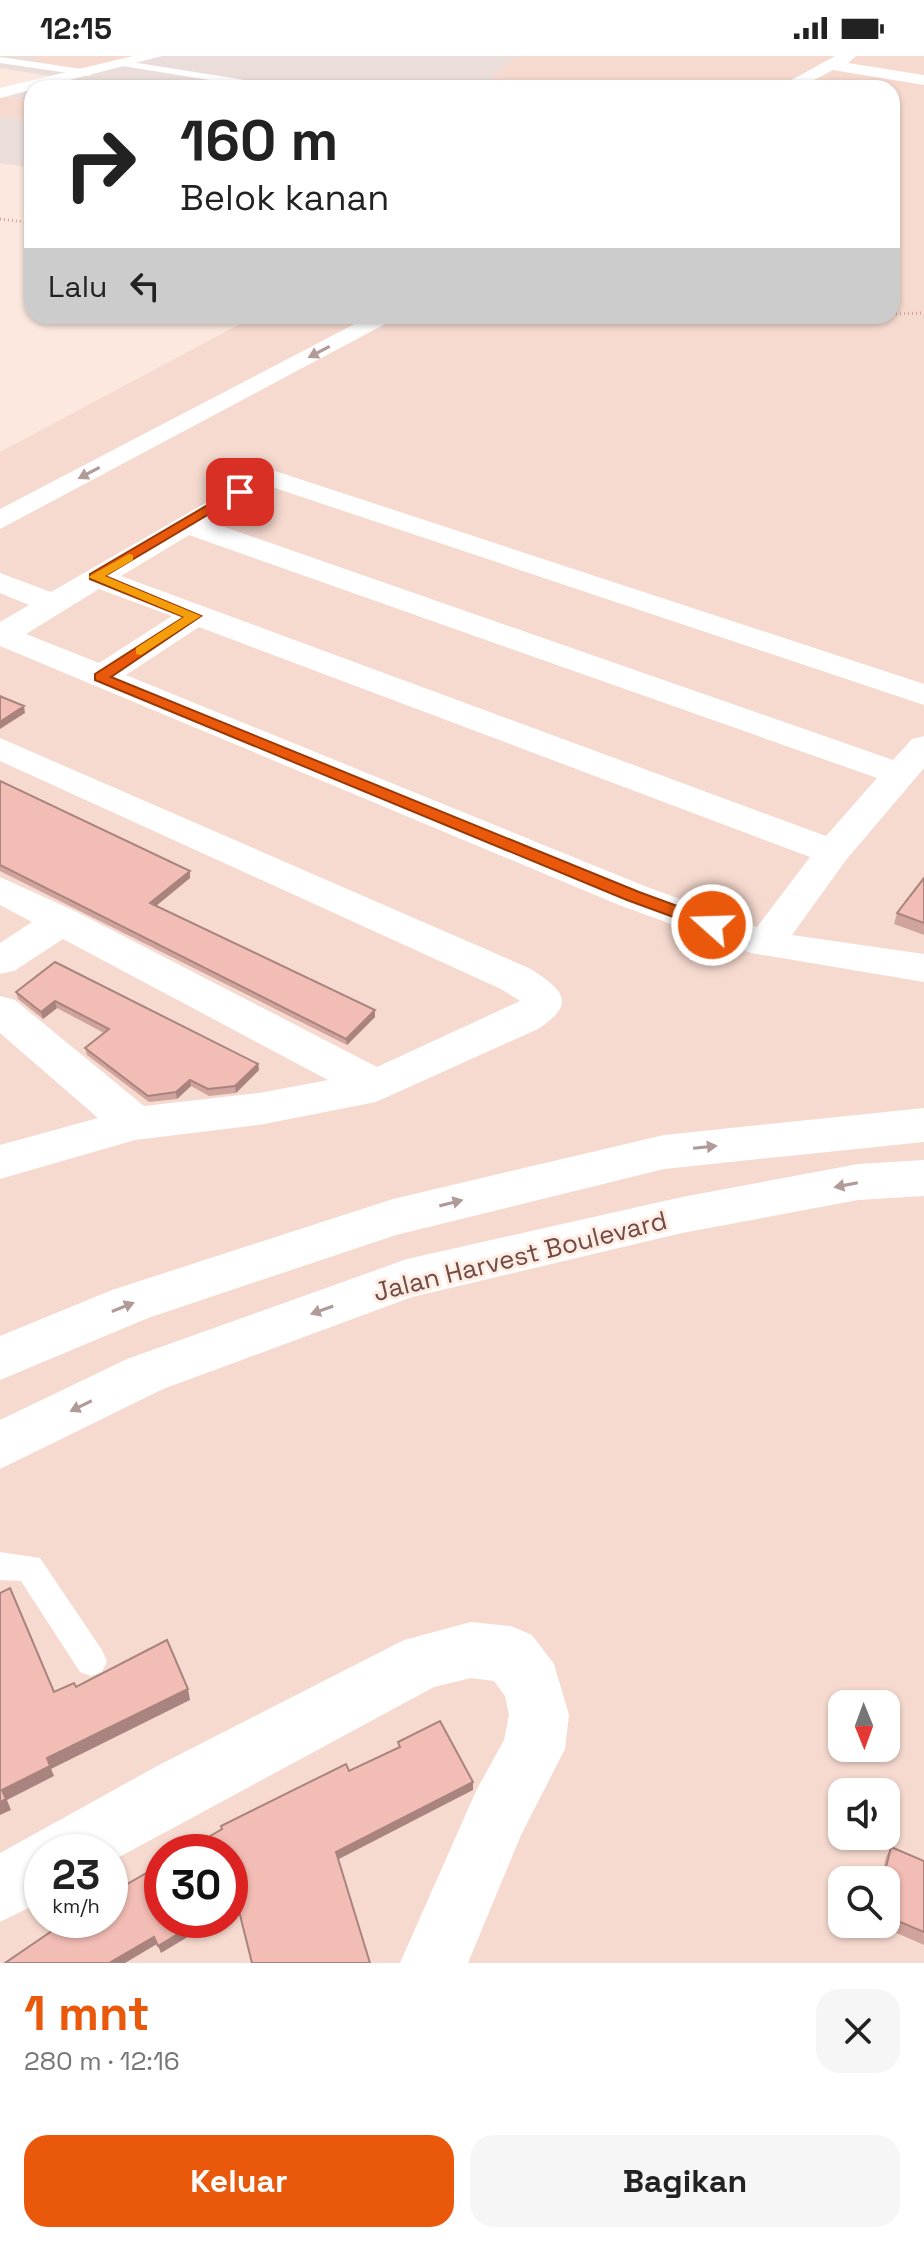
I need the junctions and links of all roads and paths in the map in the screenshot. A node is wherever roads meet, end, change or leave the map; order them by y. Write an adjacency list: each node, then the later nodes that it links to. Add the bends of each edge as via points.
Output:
1 (149, 56): 5 (street)
2 (876, 56): 4 (street)
3 (0, 60): 6 (lane)
4 (850, 62): 10 (street); 11 (street); 12 (street)
5 (125, 64): 6 (street); 9 (lane)
6 (96, 72): 7 (lane); 8 (street)
7 (139, 79)
8 (59, 80)
9 (226, 80)
10 (802, 80)
11 (826, 80)
12 (924, 80)
13 (24, 88): 14 (street)
14 (0, 93)
15 (0, 219): 16 (path)
16 (24, 222)
17 (924, 313): 18 (path)
18 (900, 314)
19 (329, 324): 21 (street)
20 (373, 324): 22 (street, one-way to 22)
21 (0, 495)
22 (0, 520)
23 (187, 524): 24 (street); 30 (street, via 266,476); 33 (street)
24 (95, 577): 26 (street); 27 (street)
25 (0, 582): 26 (street)
26 (50, 603): 28 (street)
27 (194, 616): 29 (street); 34 (street)
28 (0, 636): 29 (street)
29 (100, 677): 37 (street, via 633,896)
30 (924, 695)
31 (924, 746): 33 (street)
32 (0, 748): 41 (street, via 516,979 542,996 541,1007 523,1019)
33 (899, 774): 34 (street)
34 (833, 852): 37 (street)
35 (0, 889): 36 (street)
36 (63, 921): 38 (street); 41 (street)
37 (765, 944): 39 (street)
38 (0, 961)
39 (924, 968)
40 (0, 1010): 42 (street)
41 (376, 1086): 42 (street, via 259,1109)
42 (135, 1124): 44 (street)
43 (924, 1125): 46 (street, one-way to 43, via 664,1152)
44 (0, 1162)
45 (924, 1178): 47 (street, Jalan Harvest Boulevard, one-way to 47, via 858,1182 682,1215)
46 (393, 1217): 47 (street); 48 (street, one-way to 46, via 130,1304)
47 (407, 1279): 49 (street, Jalan Harvest Boulevard, one-way to 49, via 145,1374)
48 (0, 1359)
49 (0, 1446)
50 (0, 1566): 51 (lane, via 29,1568)
51 (91, 1661)
52 (97, 1834): 55 (street, via 425,1660 471,1650 511,1655 533,1685 539,1715 534,1749 498,1813)
53 (24, 1875): 54 (street)
54 (0, 1889)
55 (434, 1963)

